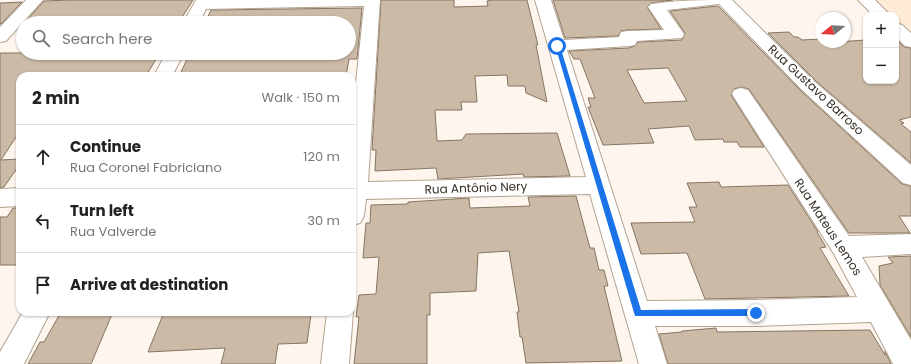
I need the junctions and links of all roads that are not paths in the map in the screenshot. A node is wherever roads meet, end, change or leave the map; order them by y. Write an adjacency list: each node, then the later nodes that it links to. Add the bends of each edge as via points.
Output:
1 (35, 0): 9 (street)
2 (372, 0): 7 (street); 19 (street)
3 (543, 0): 15 (street)
4 (718, 0): 15 (street, via 656,7 676,34 627,36 629,41)
5 (723, 0): 20 (street, Rua Gustavo Barroso, via 776,54)
6 (866, 0): 8 (street)
7 (202, 2): 10 (street)
8 (879, 12)
9 (20, 16)
10 (195, 16)
11 (16, 20): 13 (street)
12 (899, 31): 14 (street)
13 (0, 37)
14 (911, 42)
15 (557, 46): 21 (street)
16 (171, 60): 17 (street)
17 (165, 72)
18 (741, 94): 26 (street, Rua Mateus Lemos)
19 (356, 170)
20 (911, 177)
21 (599, 185): 22 (street, Rua Antônio Nery); 28 (street)
22 (356, 191)
23 (0, 198): 24 (street)
24 (16, 198)
25 (911, 244): 26 (street)
26 (843, 247): 27 (street, Rua Mateus Lemos)
27 (879, 309): 28 (street); 34 (street, Rua Mateus Lemos)
28 (638, 314): 33 (street)
29 (34, 316): 31 (street)
30 (340, 316): 32 (street)
31 (9, 364)
32 (335, 364)
33 (653, 364)
34 (909, 364)

